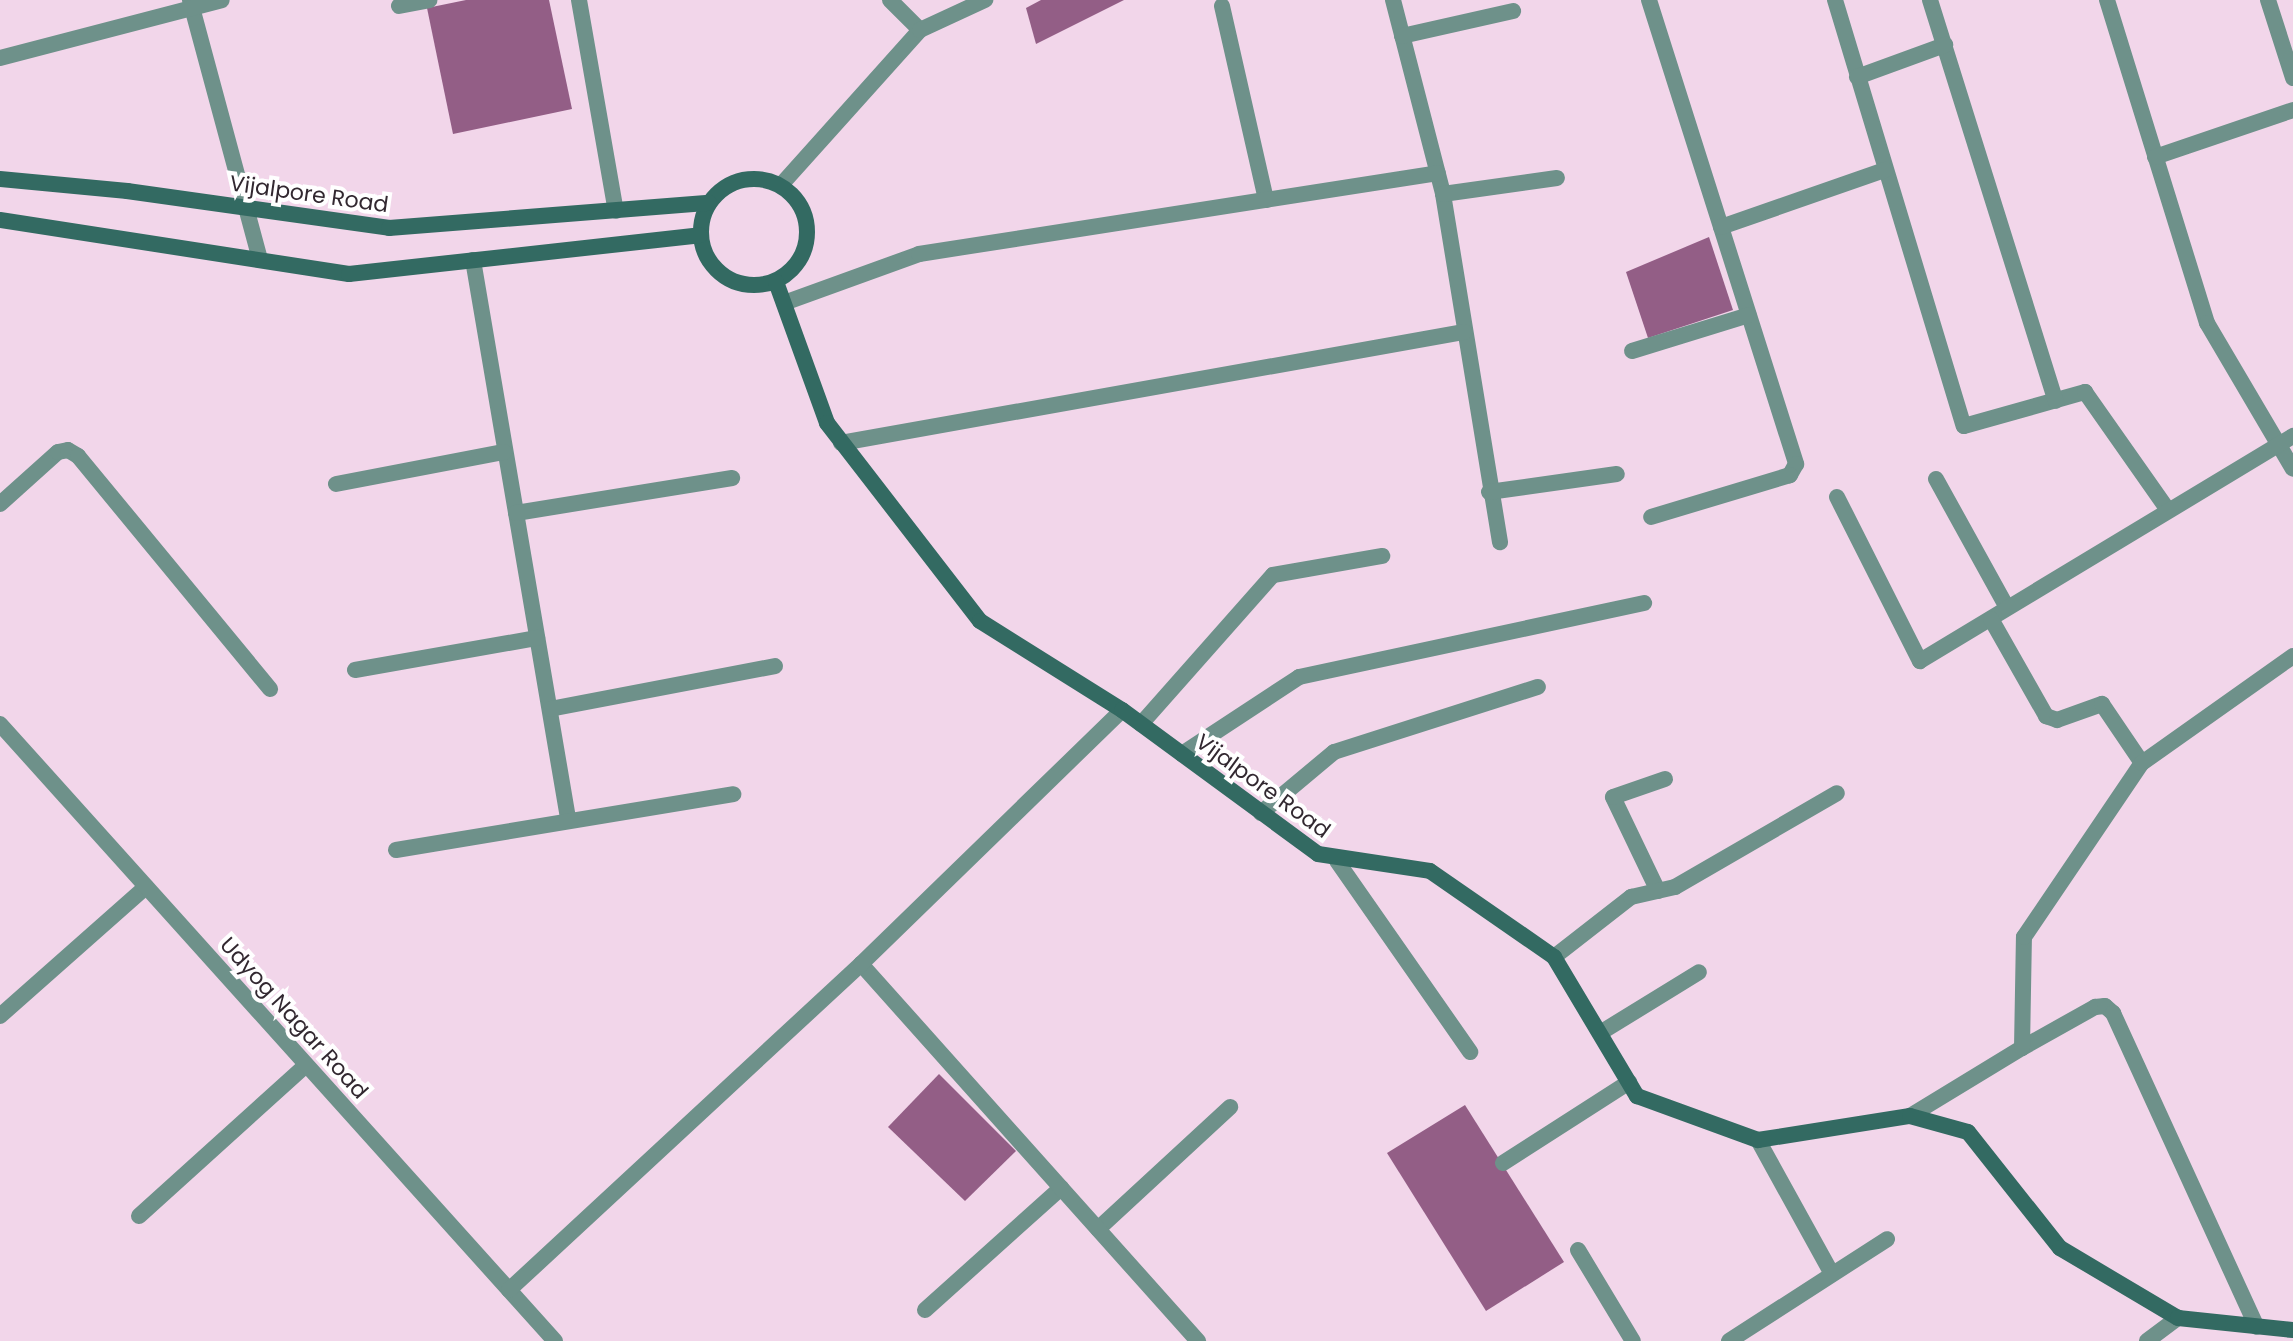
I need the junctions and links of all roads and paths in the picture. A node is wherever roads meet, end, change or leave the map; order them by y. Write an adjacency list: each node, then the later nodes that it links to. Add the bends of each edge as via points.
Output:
1 (222, 0): 12 (street)
2 (429, 0): 13 (street)
3 (579, 0): 33 (street)
4 (890, 0): 16 (street)
5 (985, 0): 16 (street)
6 (1393, 0): 17 (street)
7 (1649, 0): 35 (street)
8 (1835, 0): 20 (street)
9 (1930, 0): 18 (street)
10 (2107, 0): 23 (street)
11 (2268, 0): 21 (street)
12 (192, 4): 19 (street); 32 (street)
13 (399, 6)
14 (1222, 6): 30 (street)
15 (1513, 11): 17 (street)
16 (920, 30): 28 (street)
17 (1402, 36): 25 (street)
18 (1945, 45): 20 (street); 44 (street)
19 (0, 58)
20 (1857, 77): 24 (street)
21 (2293, 78)
22 (2293, 110): 23 (street)
23 (2155, 157): 45 (street, via 2207,323)
24 (1885, 170): 35 (street); 44 (street, via 1964,426)
25 (1438, 173): 29 (street); 30 (street)
26 (1557, 178): 29 (street)
27 (0, 179): 32 (main road, Vijalpore Road)
28 (781, 185): 31 (main road, Vijalpore Road, via 757,179 733,182); 39 (main road, via 803,210 807,244 801,260)
29 (1443, 194): 42 (street)
30 (1266, 200): 40 (street, via 919,254)
31 (709, 203): 33 (main road, Vijalpore Road); 36 (main road)
32 (246, 208): 33 (main road, Vijalpore Road, via 389,228); 37 (street)
33 (616, 211)
34 (0, 220): 37 (main road)
35 (1721, 227): 41 (street)
36 (700, 235): 38 (main road); 39 (main road, via 713,267 726,278 742,285)
37 (260, 259): 38 (main road, via 349,274)
38 (473, 260): 47 (street)
39 (776, 282): 40 (main road, Vijalpore Road)
40 (784, 303): 46 (main road, Vijalpore Road, via 827,423)
41 (1749, 315): 43 (street); 58 (street, via 1796,471)
42 (1464, 332): 46 (street); 53 (street)
43 (1632, 351)
44 (2056, 401): 56 (street, via 2077,392 2092,397)
45 (2286, 441): 48 (street); 56 (street)
46 (841, 443): 71 (main road, Vijalpore Road, via 980,621)
47 (504, 452): 52 (street); 57 (street)
48 (2293, 469)
49 (1617, 474): 53 (street)
50 (732, 478): 57 (street)
51 (1936, 479): 62 (street)
52 (336, 484)
53 (1489, 492): 59 (street)
54 (1837, 497): 63 (street, via 1920,661)
55 (0, 504): 69 (street, via 58,452 78,456)
56 (2168, 510): 62 (street)
57 (516, 513): 64 (street)
58 (1651, 517)
59 (1500, 542)
60 (1382, 556): 73 (street, via 1273,575)
61 (1644, 603): 74 (street, via 1299,677)
62 (2006, 606): 63 (street)
63 (1991, 619): 75 (street, via 2046,716 2057,720 2102,704)
64 (537, 638): 67 (street); 70 (street)
65 (2293, 656): 75 (street)
66 (775, 666): 70 (street)
67 (355, 670)
68 (1538, 687): 79 (street, via 1334,752)
69 (270, 689)
70 (550, 709): 80 (street)
71 (1122, 710): 73 (main road, Vijalpore Road); 86 (street)
72 (0, 724): 83 (street, Udyog Nagar Road)
73 (1141, 724): 74 (main road, Vijalpore Road)
74 (1182, 754): 79 (main road, Vijalpore Road)
75 (2142, 763): 90 (street, via 2024,937)
76 (1665, 779): 84 (street, via 1613,797)
77 (1837, 793): 84 (street, via 1675,887)
78 (733, 794): 80 (street)
79 (1261, 813): 82 (main road, Vijalpore Road, via 1318,854)
80 (568, 818): 81 (street)
81 (396, 850)
82 (1337, 861): 85 (main road, Vijalpore Road, via 1430,871); 91 (street)
83 (146, 887): 88 (street); 92 (street, Udyog Nagar Road)
84 (1658, 891): 85 (street, via 1631,897)
85 (1554, 957): 89 (main road, Vijalpore Road)
86 (861, 964): 98 (street); 104 (street)
87 (1699, 972): 89 (street)
88 (0, 1016)
89 (1600, 1033): 93 (main road, Vijalpore Road)
90 (2022, 1048): 95 (street); 107 (street, via 2095,1007 2105,1006 2113,1013)
91 (1470, 1052)
92 (306, 1065): 99 (street); 104 (street, Udyog Nagar Road)
93 (1629, 1082): 96 (main road, Vijalpore Road, via 1637,1096); 97 (street)
94 (1230, 1107): 100 (street)
95 (1910, 1116): 96 (main road, Vijalpore Road); 106 (main road, Vijalpore Road, via 1968,1132 2060,1248)
96 (1758, 1140): 103 (street)
97 (1503, 1163)
98 (1061, 1188): 100 (street); 105 (street)
99 (139, 1216)
100 (1098, 1229): 110 (street)
101 (1887, 1239): 103 (street)
102 (1578, 1250): 111 (street)
103 (1832, 1274): 112 (street)
104 (509, 1290): 109 (street, Udyog Nagar Road)
105 (925, 1310)
106 (2178, 1318): 107 (main road, Vijalpore Road); 113 (street)
107 (2257, 1327): 108 (main road, Vijalpore Road)
108 (2293, 1330)
109 (555, 1341)
110 (1198, 1341)
111 (1633, 1341)
112 (1729, 1341)
113 (2147, 1341)

